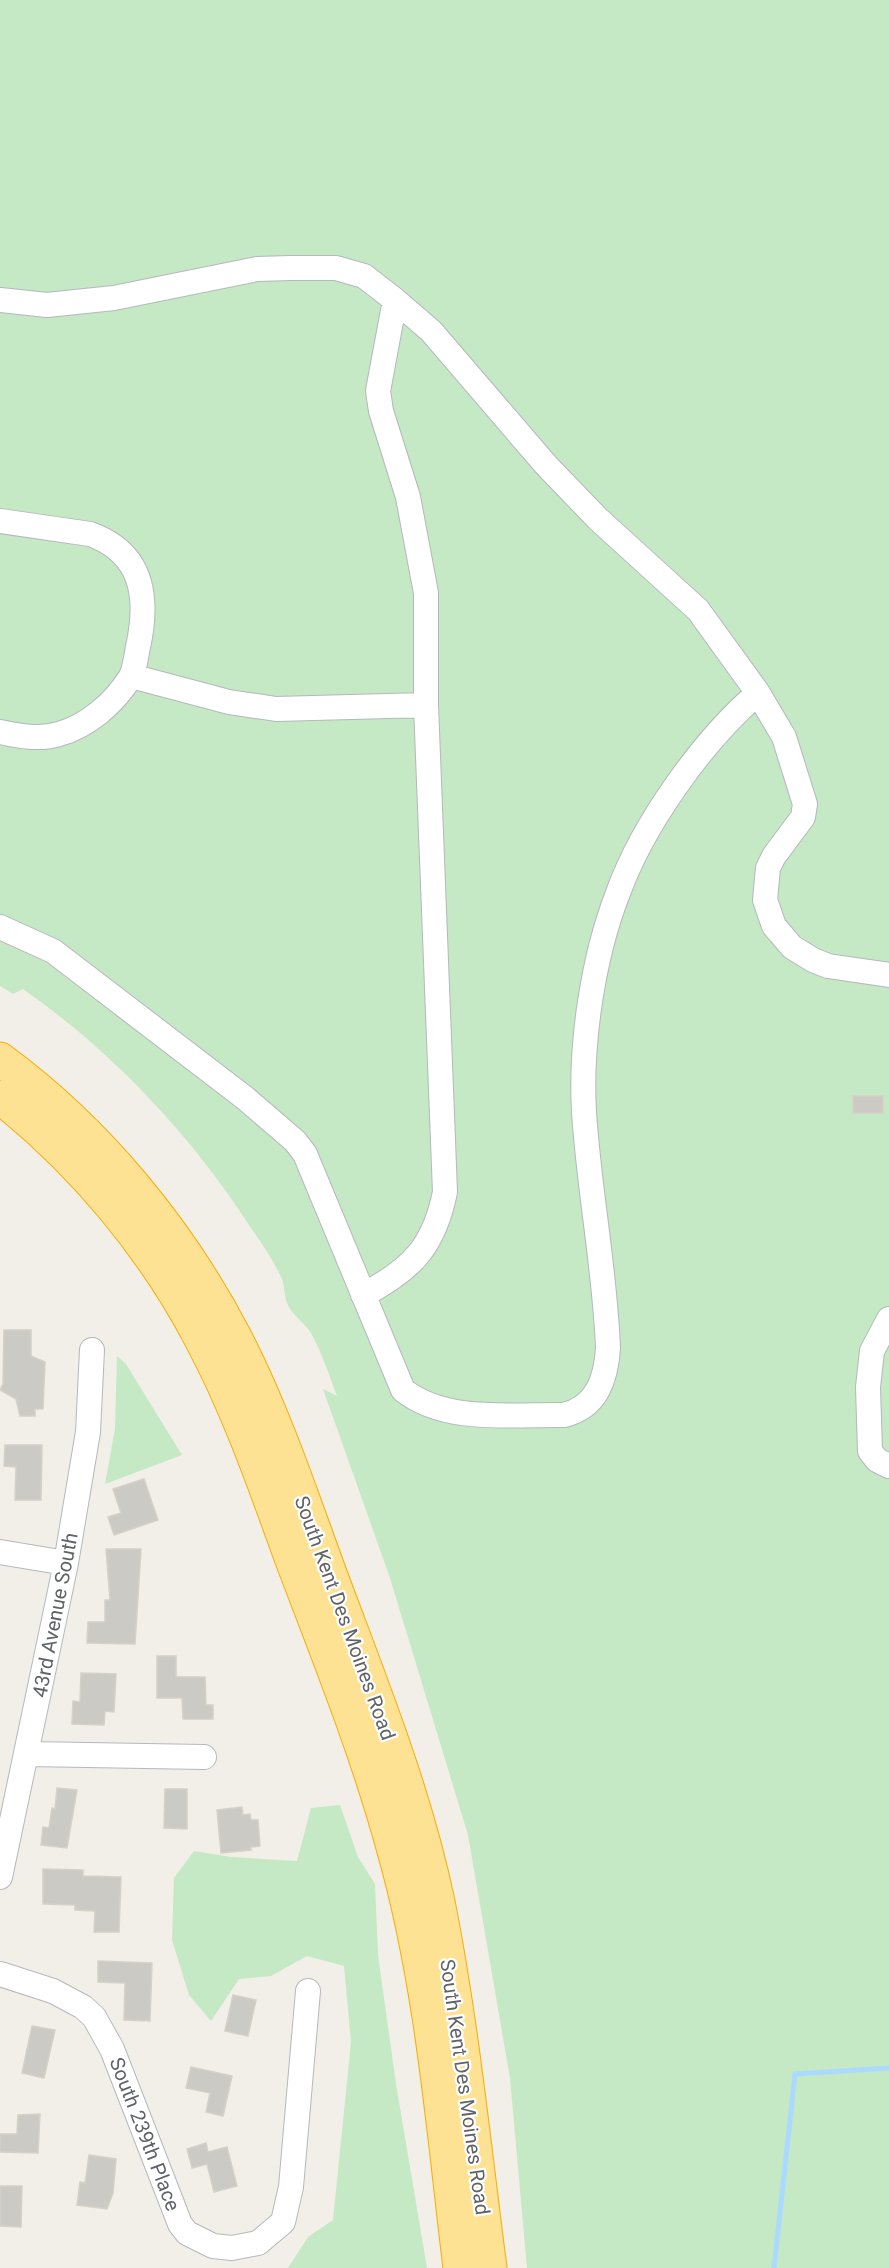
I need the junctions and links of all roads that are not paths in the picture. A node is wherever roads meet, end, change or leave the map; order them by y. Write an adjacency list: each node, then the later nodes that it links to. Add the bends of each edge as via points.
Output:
1 (0, 300): 2 (street, via 47,305 114,298 257,269 291,268 336,268 364,276)
2 (395, 300): 5 (street, via 431,331 546,465 598,519 698,610); 6 (street, via 378,391 408,497 426,593)
3 (0, 521): 4 (street, via 90,534 123,554 135,569 143,602 143,625)
4 (131, 676): 6 (street, via 229,702 276,709); 7 (street, via 107,706 85,723 39,737)
5 (758, 693): 9 (street, via 784,737 805,804 803,817 768,868 765,900 774,926 792,947 813,960); 12 (street, via 733,714 701,753 654,821 617,894 597,967 584,1063 584,1111 608,1330 607,1365 598,1390 585,1406 564,1414 473,1414 413,1398 403,1390)
6 (426, 705): 12 (street, via 444,1192 430,1241 392,1279)
7 (0, 732)
8 (0, 927): 12 (street, via 53,951 295,1141 305,1154)
9 (889, 975)
10 (0, 1059): 24 (highway, South Kent Des Moines Road, via 80,1126 138,1190 208,1290 237,1341 272,1423 422,1835 456,2002)
11 (0, 1097): 23 (highway, South Kent Des Moines Road, via 56,1146 148,1253 201,1340 249,1444 366,1760 394,1848 426,2001)
12 (363, 1294)
13 (889, 1318): 15 (street, via 872,1351 868,1387 870,1451)
14 (92, 1350): 17 (street, 43rd Avenue South, via 88,1432)
15 (889, 1466)
16 (0, 1552): 17 (street)
17 (66, 1563): 18 (street, 43rd Avenue South)
18 (27, 1754): 19 (street); 20 (street, 43rd Avenue South)
19 (204, 1758)
20 (0, 1877)
21 (0, 1974): 22 (street, South 239th Place, via 53,1991 94,2017 112,2049 180,2224 187,2233 213,2246 232,2248 268,2238 283,2222 291,2187)
22 (308, 1991)
23 (460, 2268)
24 (490, 2268)

